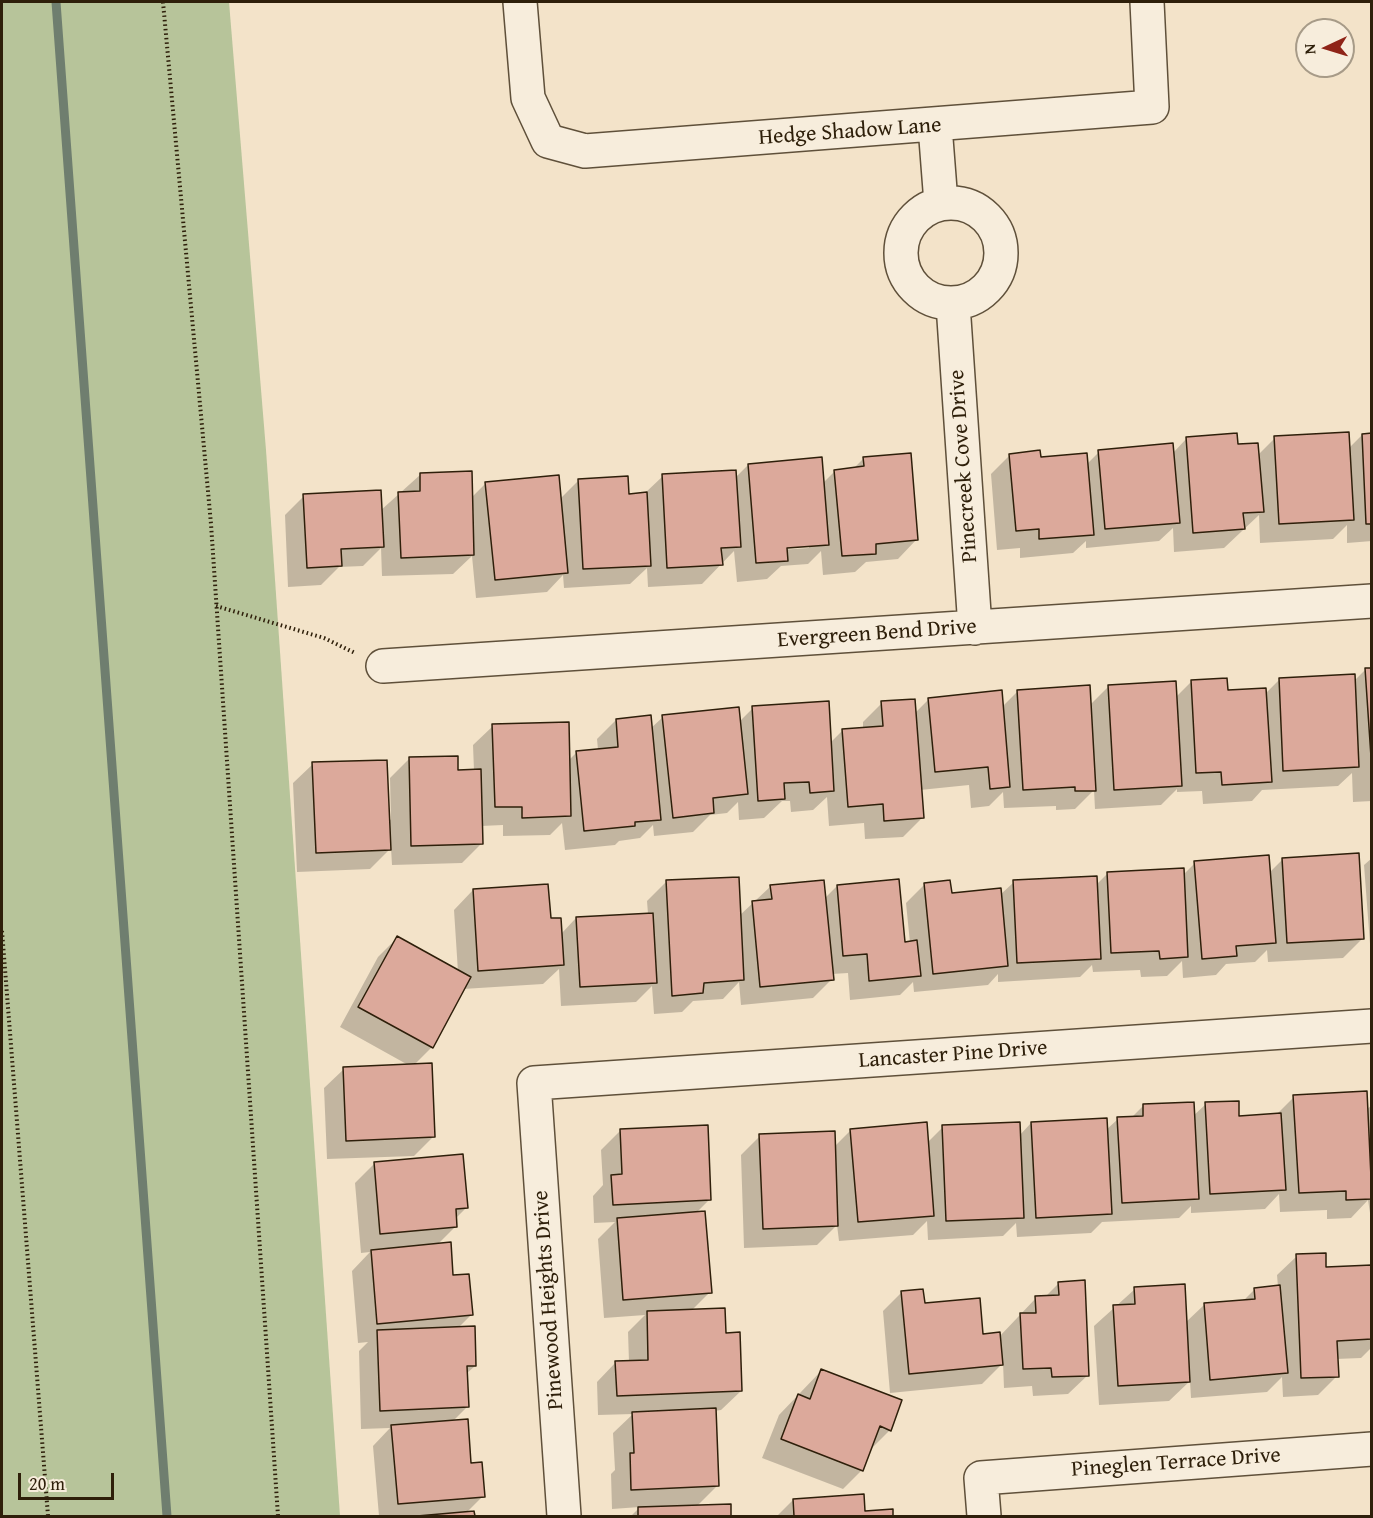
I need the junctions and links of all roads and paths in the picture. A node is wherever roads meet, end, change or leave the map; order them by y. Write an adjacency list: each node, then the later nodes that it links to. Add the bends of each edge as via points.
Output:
1 (163, 2): 8 (path)
2 (520, 2): 4 (street, Hedge Shadow Lane, via 528,98 548,141 585,151)
3 (1147, 2): 4 (street, Hedge Shadow Lane, via 1152,107)
4 (935, 126): 5 (street)
5 (941, 203): 6 (street, via 913,220 904,235 903,268 910,283 922,294 937,302); 6 (street, via 975,207 997,231 1002,248 994,280 976,296)
6 (953, 304): 9 (street, Pinecreek Cove Drive)
7 (1371, 601): 9 (street, Evergreen Bend Drive)
8 (216, 606): 10 (path, via 324,638); 16 (path)
9 (975, 628): 10 (street, Evergreen Bend Drive)
10 (383, 666)
11 (2, 931): 15 (path)
12 (1371, 1026): 13 (street, Lancaster Pine Drive)
13 (534, 1083): 17 (street, Pinewood Heights Drive)
14 (1371, 1449): 18 (street, Pineglen Terrace Drive, via 981,1478)
15 (48, 1516)
16 (278, 1516)
17 (564, 1516)
18 (984, 1516)

